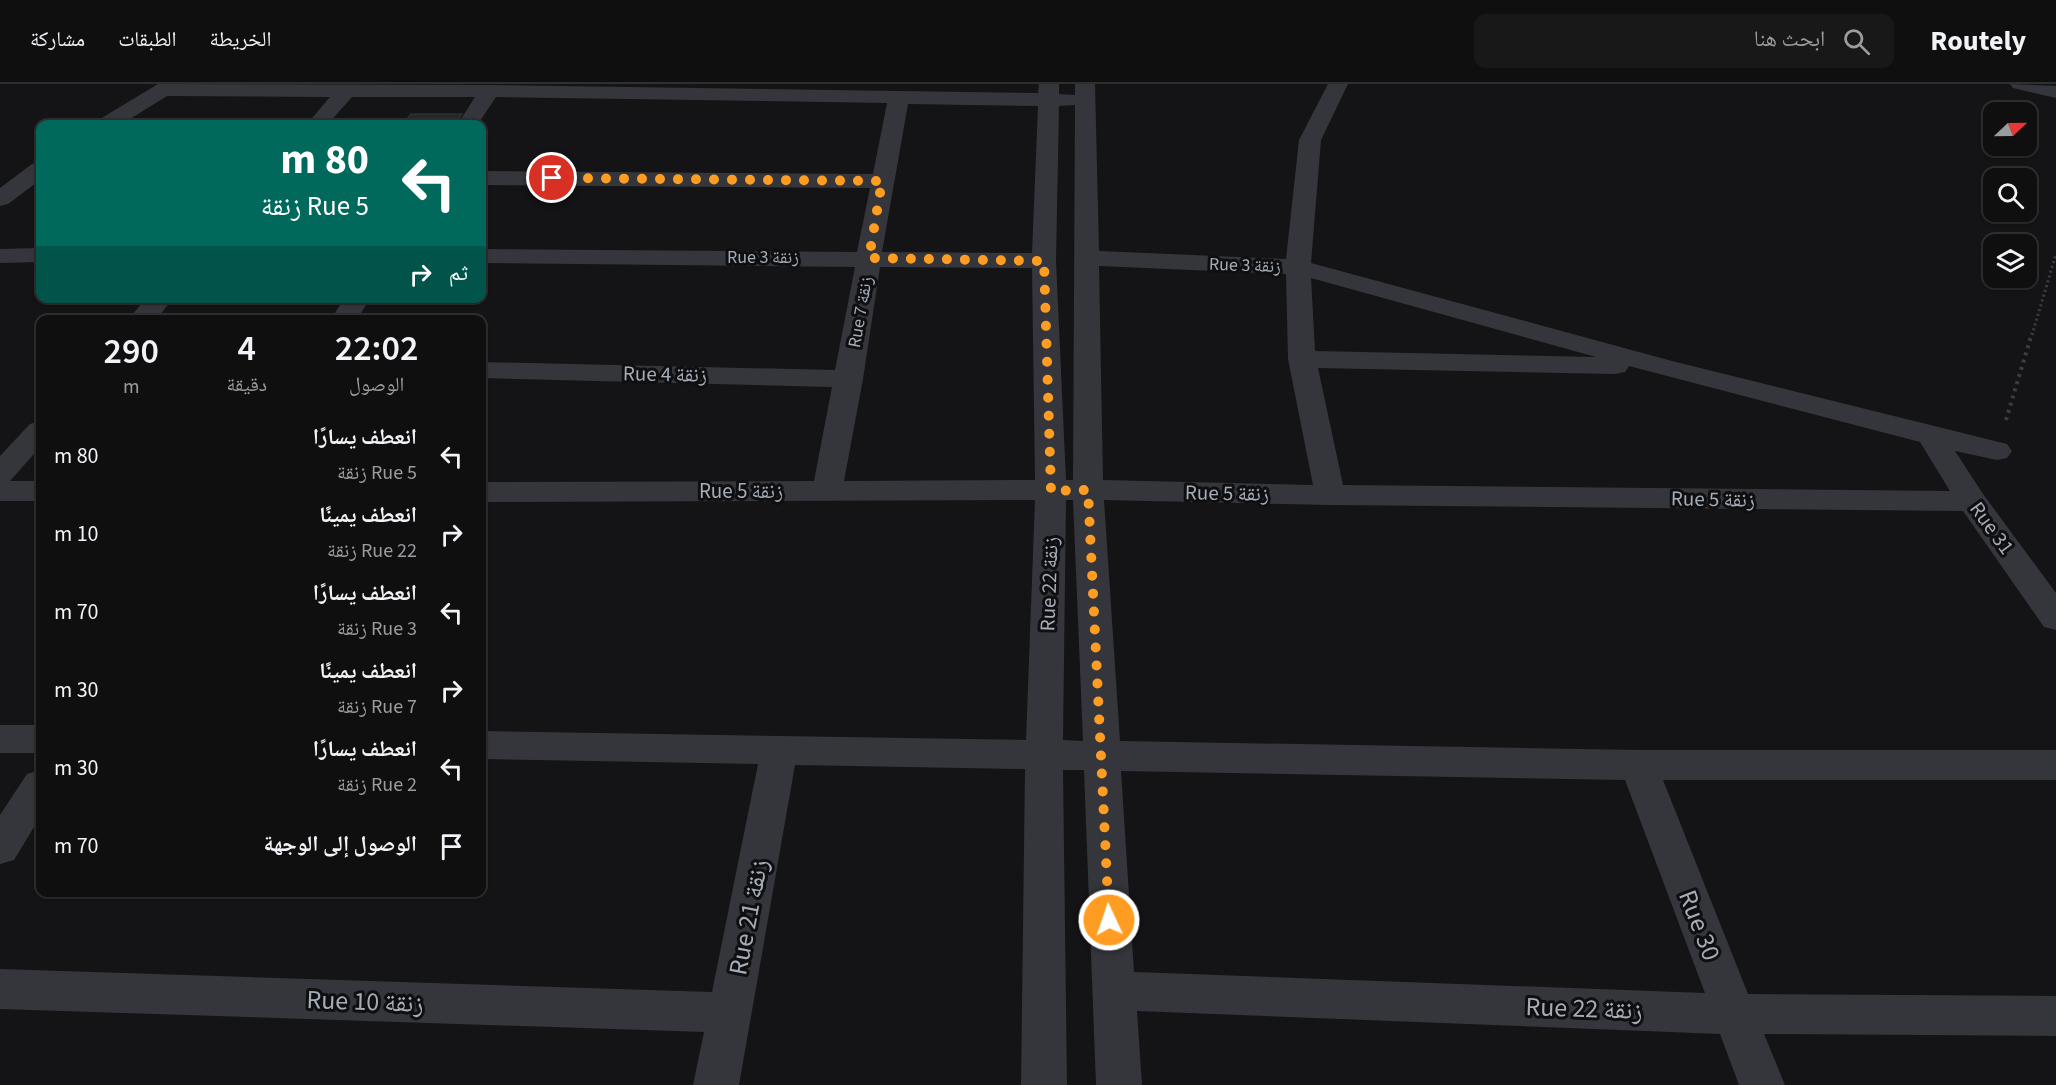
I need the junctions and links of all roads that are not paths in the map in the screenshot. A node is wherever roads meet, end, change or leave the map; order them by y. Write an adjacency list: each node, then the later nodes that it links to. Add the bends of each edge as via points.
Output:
1 (1338, 84): 23 (street, via 1310,140)
2 (2020, 84): 8 (street)
3 (166, 87): 4 (street); 10 (street)
4 (347, 90): 5 (street); 11 (street)
5 (490, 91): 9 (street); 12 (street)
6 (1050, 91): 7 (street); 9 (street); 22 (street, Rue 22 زنقة)
7 (1084, 92): 21 (street, Rue 22 زنقة)
8 (2056, 92)
9 (899, 97): 15 (street, Rue 7 زنقة)
10 (114, 120)
11 (321, 120)
12 (471, 120)
13 (36, 172): 16 (street)
14 (486, 178): 15 (street)
15 (882, 181): 20 (street, Rue 7 زنقة)
16 (0, 200)
17 (36, 255): 18 (street)
18 (0, 256)
19 (486, 256): 20 (street, Rue 3 زنقة)
20 (869, 258): 22 (street, Rue 3 زنقة); 29 (street, Rue 7 زنقة)
21 (1085, 258): 23 (street, Rue 3 زنقة); 34 (street, Rue 22 زنقة)
22 (1044, 261): 38 (street, Rue 22 زنقة)
23 (1298, 267): 26 (street); 27 (street, Rue 3 زنقة)
24 (156, 303): 25 (street)
25 (145, 315)
26 (1302, 359): 27 (street); 40 (street)
27 (1662, 367): 31 (street)
28 (486, 370): 29 (street, Rue 4 زنقة)
29 (849, 379): 37 (street, Rue 7 زنقة)
30 (36, 434): 33 (street)
31 (1931, 436): 32 (street); 41 (street, Rue 31)
32 (1997, 451)
33 (0, 474)
34 (1088, 490): 38 (street, Rue 5 زنقة); 40 (street, Rue 5 زنقة); 48 (street, Rue 22 زنقة)
35 (0, 491): 36 (street)
36 (36, 491)
37 (827, 491): 38 (street, Rue 5 زنقة); 39 (street, Rue 5 زنقة)
38 (1051, 491): 47 (street, Rue 22 زنقة)
39 (486, 492)
40 (1330, 495): 41 (street, Rue 5 زنقة)
41 (1972, 501): 42 (street, Rue 31)
42 (2056, 618)
43 (0, 739): 44 (street)
44 (36, 739)
45 (486, 745): 46 (street)
46 (779, 750): 47 (street); 55 (street, Rue 21 زنقة)
47 (1044, 753): 48 (street); 59 (street, Rue 22 زنقة)
48 (1101, 754): 49 (street); 54 (street, Rue 22 زنقة)
49 (1638, 765): 50 (street); 56 (street, Rue 30)
50 (2056, 765)
51 (36, 791): 52 (street)
52 (0, 848)
53 (0, 989): 55 (street, Rue 10 زنقة)
54 (1113, 991): 56 (street, Rue 22 زنقة); 60 (street, Rue 22 زنقة)
55 (730, 1013): 58 (street, Rue 21 زنقة)
56 (1734, 1014): 57 (street, Rue 22 زنقة); 61 (street, Rue 30)
57 (2056, 1016)
58 (716, 1085)
59 (1044, 1085)
60 (1119, 1085)
61 (1762, 1085)

